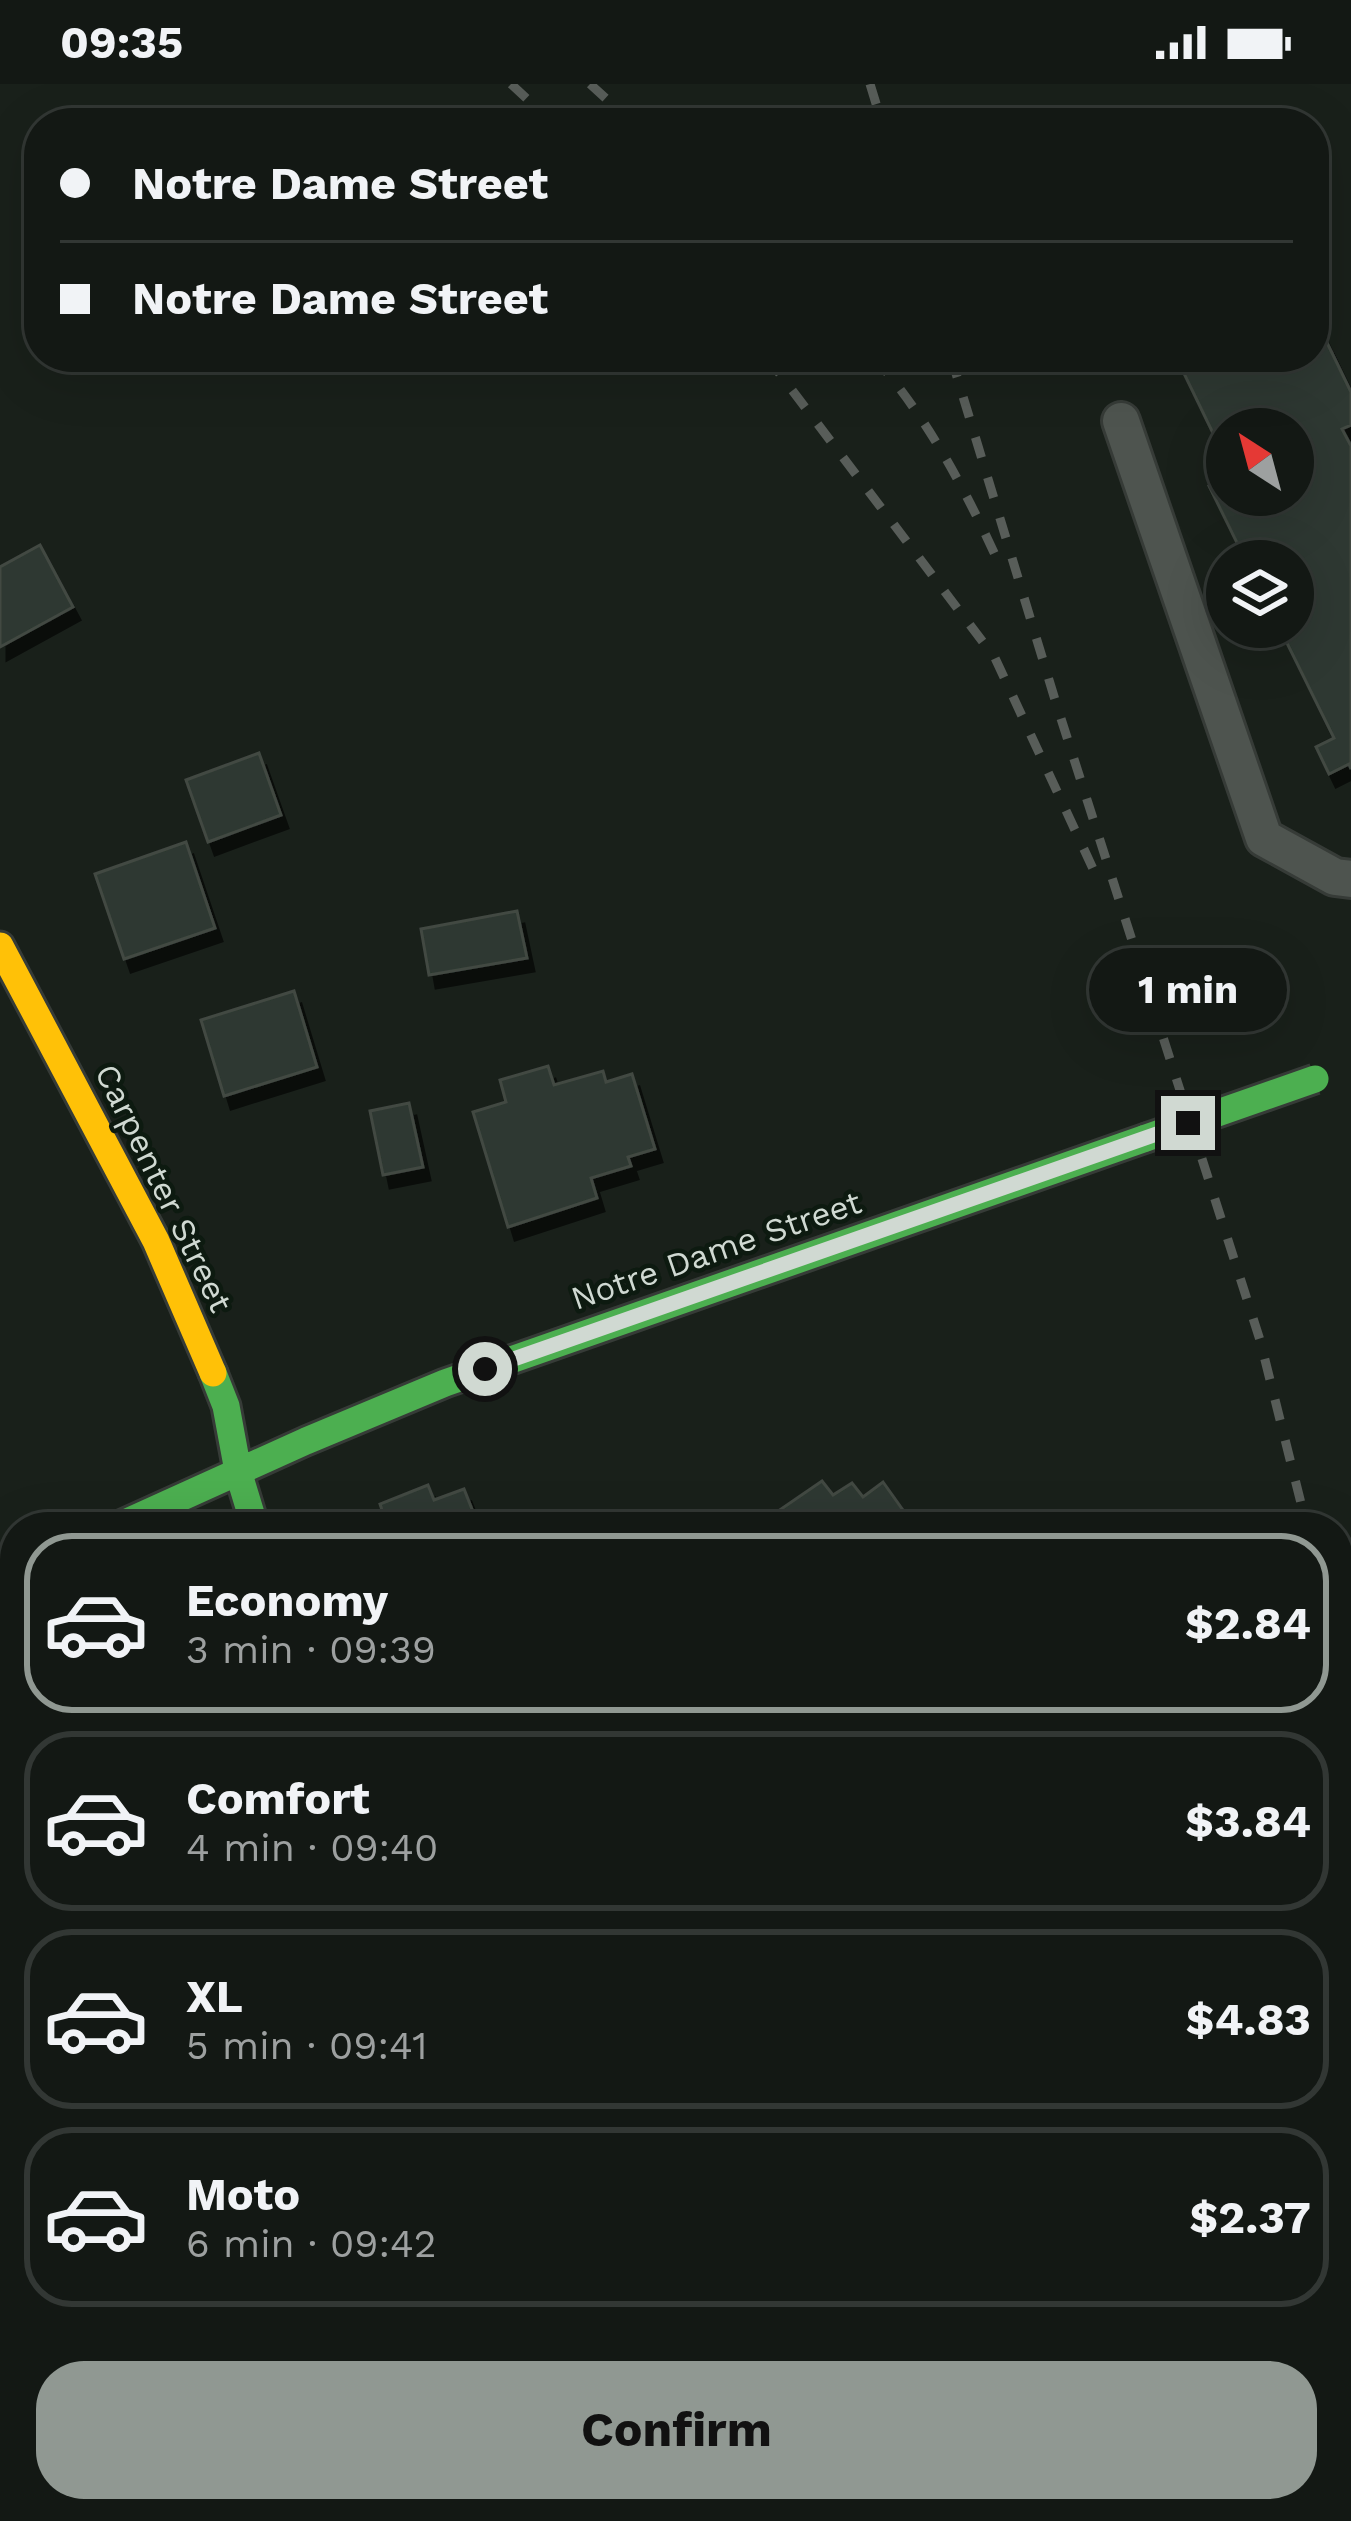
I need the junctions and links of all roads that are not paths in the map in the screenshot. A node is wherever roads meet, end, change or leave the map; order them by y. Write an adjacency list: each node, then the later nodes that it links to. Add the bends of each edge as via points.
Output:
1 (1121, 421): 2 (lane, via 1264,838)
2 (1351, 879)
3 (0, 946): 5 (main road, Carpenter Street, via 165,1260 226,1406)
4 (1324, 1076): 5 (main road, Notre Dame Street, bridge, via 445,1383)
5 (238, 1471): 6 (main road, Notre Dame Street); 7 (main road, Carpenter Street)
6 (149, 1512)
7 (250, 1512)

